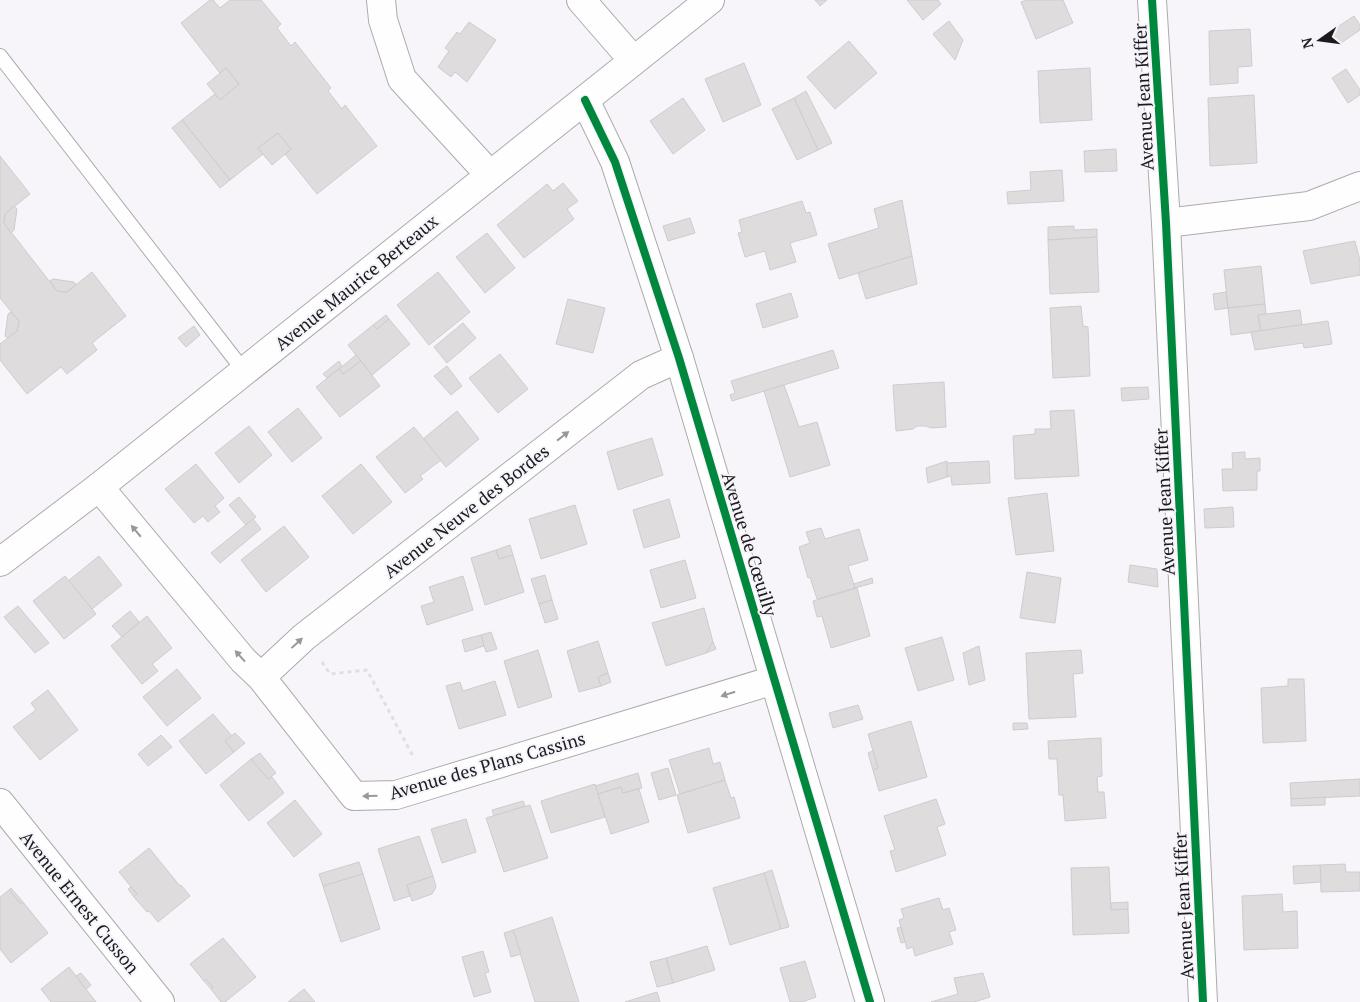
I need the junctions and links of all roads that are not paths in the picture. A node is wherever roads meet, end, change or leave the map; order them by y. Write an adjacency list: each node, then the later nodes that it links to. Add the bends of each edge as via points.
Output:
1 (381, 0): 8 (street, via 383,20 402,78)
2 (581, 0): 6 (street)
3 (710, 0): 6 (street, Avenue Maurice Berteaux)
4 (1152, 0): 10 (street, Avenue Jean Kiffer)
5 (0, 56): 12 (lane)
6 (633, 60): 7 (street, Avenue Maurice Berteaux)
7 (585, 100): 8 (street, Avenue Maurice Berteaux); 11 (street, Avenue de Cœuilly, via 615,162)
8 (490, 175): 12 (street, Avenue Maurice Berteaux)
9 (1360, 186): 10 (street, via 1309,206)
10 (1166, 223): 20 (street, Avenue Jean Kiffer)
11 (679, 358): 15 (street, Avenue Neuve des Bordes, one-way to 11, via 304,637 641,376); 16 (street, Avenue de Cœuilly)
12 (244, 372): 13 (street, Avenue Maurice Berteaux)
13 (99, 487): 14 (street, Avenue Maurice Berteaux); 15 (street, Avenue des Plans Cassins, one-way to 13, via 242,660)
14 (0, 562)
15 (261, 677): 16 (street, Avenue des Plans Cassins, one-way to 15, via 396,795 354,796)
16 (774, 680): 19 (street, Avenue de Cœuilly)
17 (0, 803): 18 (street, Avenue Ernest Cusson)
18 (160, 1002)
19 (870, 1002)
20 (1203, 1002)

